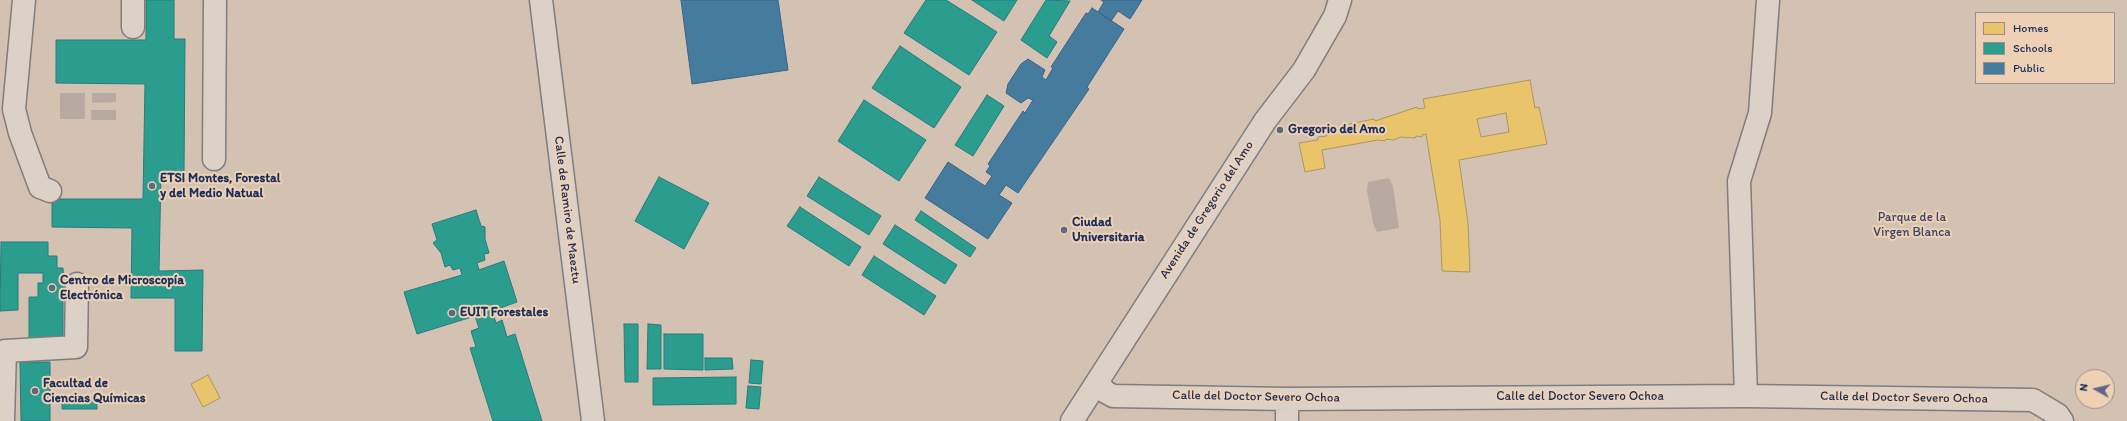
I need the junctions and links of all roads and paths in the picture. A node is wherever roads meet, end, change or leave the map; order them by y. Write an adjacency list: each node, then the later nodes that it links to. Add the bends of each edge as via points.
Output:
1 (24, 0): 9 (street, via 14,109 20,134 40,187)
2 (134, 0): 7 (street)
3 (215, 0): 8 (street)
4 (541, 0): 15 (street, Calle de Ramiro de Maeztu)
5 (1340, 0): 11 (street, Avenida de Gregorio del Amo, via 1335,16 1304,70 1265,121)
6 (1768, 0): 12 (street, via 1760,113 1738,181)
7 (133, 27)
8 (214, 159)
9 (50, 191)
10 (77, 284): 14 (street, via 76,347 4,351)
11 (1098, 381): 13 (street, Calle del Doctor Severo Ochoa, via 1104,391 1113,396); 16 (street, Avenida de Gregorio del Amo)
12 (1746, 396): 13 (street, Calle del Doctor Severo Ochoa); 18 (street, Calle del Doctor Severo Ochoa, via 2033,400 2058,415)
13 (1287, 399): 17 (street)
14 (3, 421)
15 (593, 421)
16 (1072, 421)
17 (1286, 421)
18 (2062, 421)

